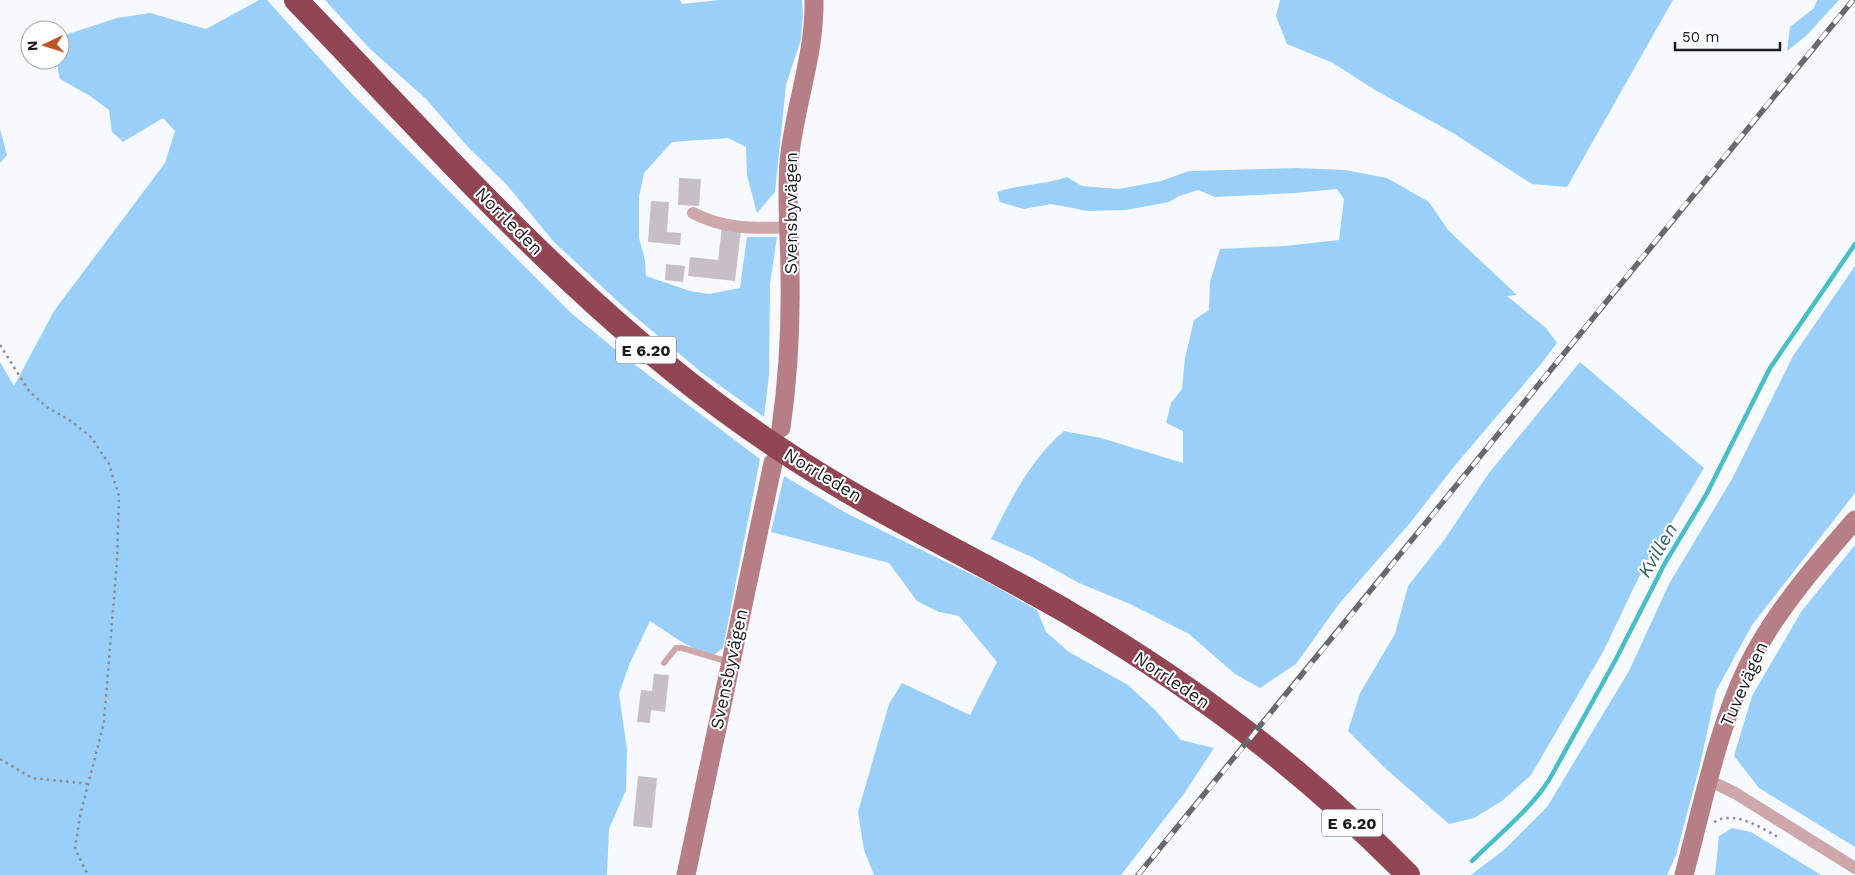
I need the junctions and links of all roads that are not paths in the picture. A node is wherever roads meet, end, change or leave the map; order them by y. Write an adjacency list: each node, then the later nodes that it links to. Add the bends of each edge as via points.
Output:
1 (296, 0): 13 (highway, Norrleden / E 6.20, via 549,261 635,341 683,380 782,451 1065,611 1185,688 1296,772)
2 (814, 0): 4 (street, Svensbyvägen, via 810,56 790,147)
3 (693, 213): 4 (street, via 724,225)
4 (788, 227): 5 (street, Svensbyvägen, via 790,322)
5 (781, 428)
6 (773, 463): 9 (street, Svensbyvägen)
7 (1855, 520): 10 (street, Tuvevägen, via 1794,594 1758,647 1737,691)
8 (664, 663): 9 (lane, via 676,648)
9 (730, 663): 12 (street, Svensbyvägen)
10 (1710, 780): 11 (street); 14 (street, Tuvevägen)
11 (1855, 868)
12 (686, 875)
13 (1408, 875)
14 (1684, 875)

